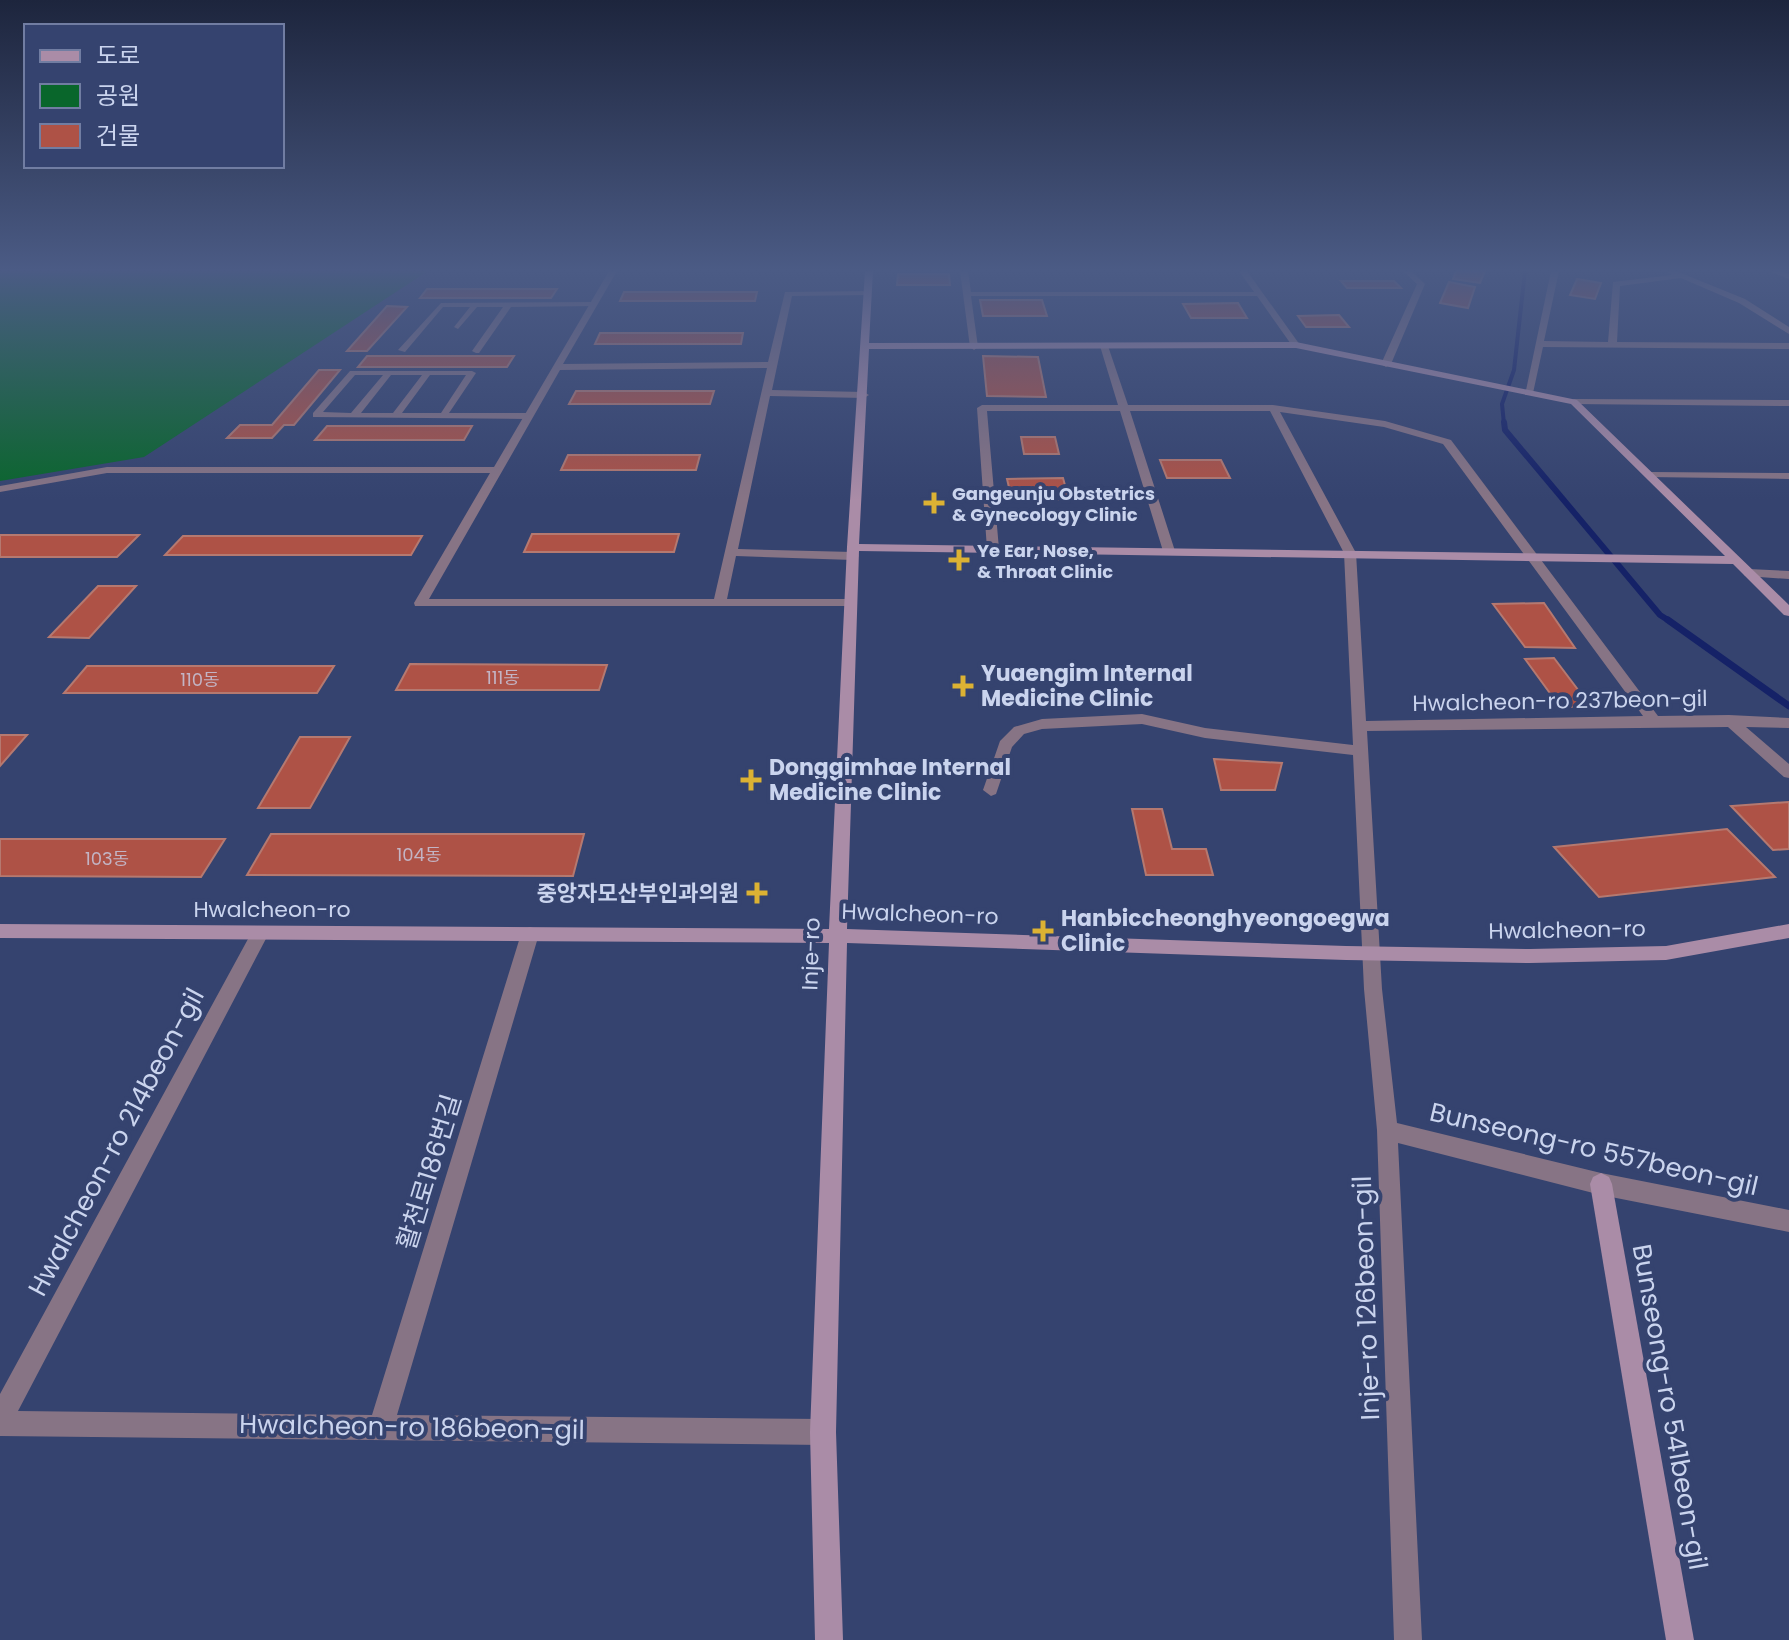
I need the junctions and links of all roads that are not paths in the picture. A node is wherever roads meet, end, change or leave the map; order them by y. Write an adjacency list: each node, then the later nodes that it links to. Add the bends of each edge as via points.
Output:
1 (404, 348): 10 (lane)
2 (478, 348): 11 (lane)
3 (567, 348): 14 (street)
4 (776, 348): 13 (street)
5 (865, 348): 19 (street, Inje-ro)
6 (1105, 348): 23 (street)
7 (1308, 348): 12 (street)
8 (1393, 348): 12 (street)
9 (1537, 348): 17 (street)
10 (402, 350)
11 (476, 351)
12 (1386, 364): 17 (street)
13 (772, 365): 14 (street); 18 (street)
14 (556, 367): 27 (street)
15 (389, 373): 16 (lane); 24 (lane); 24 (lane, via 353,373 316,415)
16 (428, 373): 25 (lane); 26 (lane, via 472,373)
17 (1523, 392): 20 (street)
18 (766, 393): 19 (street); 34 (street)
19 (864, 395): 35 (street, Inje-ro)
20 (1574, 402): 21 (street); 29 (street)
21 (1789, 403)
22 (1273, 408): 23 (street); 36 (street); 37 (street, via 1385,424 1447,442)
23 (1125, 409): 32 (street, via 982,408); 33 (street)
24 (354, 415): 25 (lane)
25 (396, 415): 26 (lane)
26 (443, 416): 27 (lane)
27 (527, 416): 28 (street)
28 (496, 470): 31 (street, via 107,470); 41 (street, via 420,603)
29 (1651, 475): 30 (street); 38 (street)
30 (1789, 476)
31 (0, 489)
32 (993, 549): 33 (street); 35 (street)
33 (1169, 551): 36 (street)
34 (730, 552): 35 (street); 41 (street)
35 (853, 552): 42 (street, Inje-ro)
36 (1350, 553): 37 (street); 47 (street)
37 (1532, 556): 38 (street); 45 (street)
38 (1736, 560): 39 (street)
39 (1749, 573): 40 (street); 43 (street)
40 (1789, 575)
41 (720, 603): 42 (street)
42 (852, 603): 55 (street, Inje-ro)
43 (1789, 612)
44 (1729, 720): 45 (street, Hwalcheon-ro 237beon-gil); 46 (street); 49 (street, Hwalcheon-ro 237beon-gil)
45 (1654, 721): 47 (street, Hwalcheon-ro 237beon-gil)
46 (1789, 723)
47 (1360, 726): 48 (street)
48 (1361, 751): 50 (street, via 1205,733 1142,719 1042,724 1019,730 1005,745); 56 (street)
49 (1789, 773)
50 (991, 790)
51 (1789, 931): 56 (street, Hwalcheon-ro, via 1666,953)
52 (0, 932): 53 (street, Hwalcheon-ro)
53 (260, 933): 54 (street, Hwalcheon-ro); 60 (street, Hwalcheon-ro 214beon-gil)
54 (530, 934): 55 (street, Hwalcheon-ro); 61 (street, 활천로186번길)
55 (838, 935): 56 (street, Hwalcheon-ro); 62 (street, Inje-ro)
56 (1372, 953): 57 (street, Inje-ro 126beon-gil)
57 (1387, 1130): 58 (street, Bunseong-ro 557beon-gil); 64 (street, Inje-ro 126beon-gil)
58 (1601, 1184): 59 (street, Bunseong-ro 557beon-gil); 65 (street, Bunseong-ro 541beon-gil)
59 (1789, 1221)
60 (0, 1421): 61 (street, Hwalcheon-ro 186beon-gil)
61 (381, 1427): 62 (street, Hwalcheon-ro 186beon-gil)
62 (823, 1432): 63 (street, Inje-ro)
63 (829, 1640)
64 (1408, 1640)
65 (1680, 1640)

